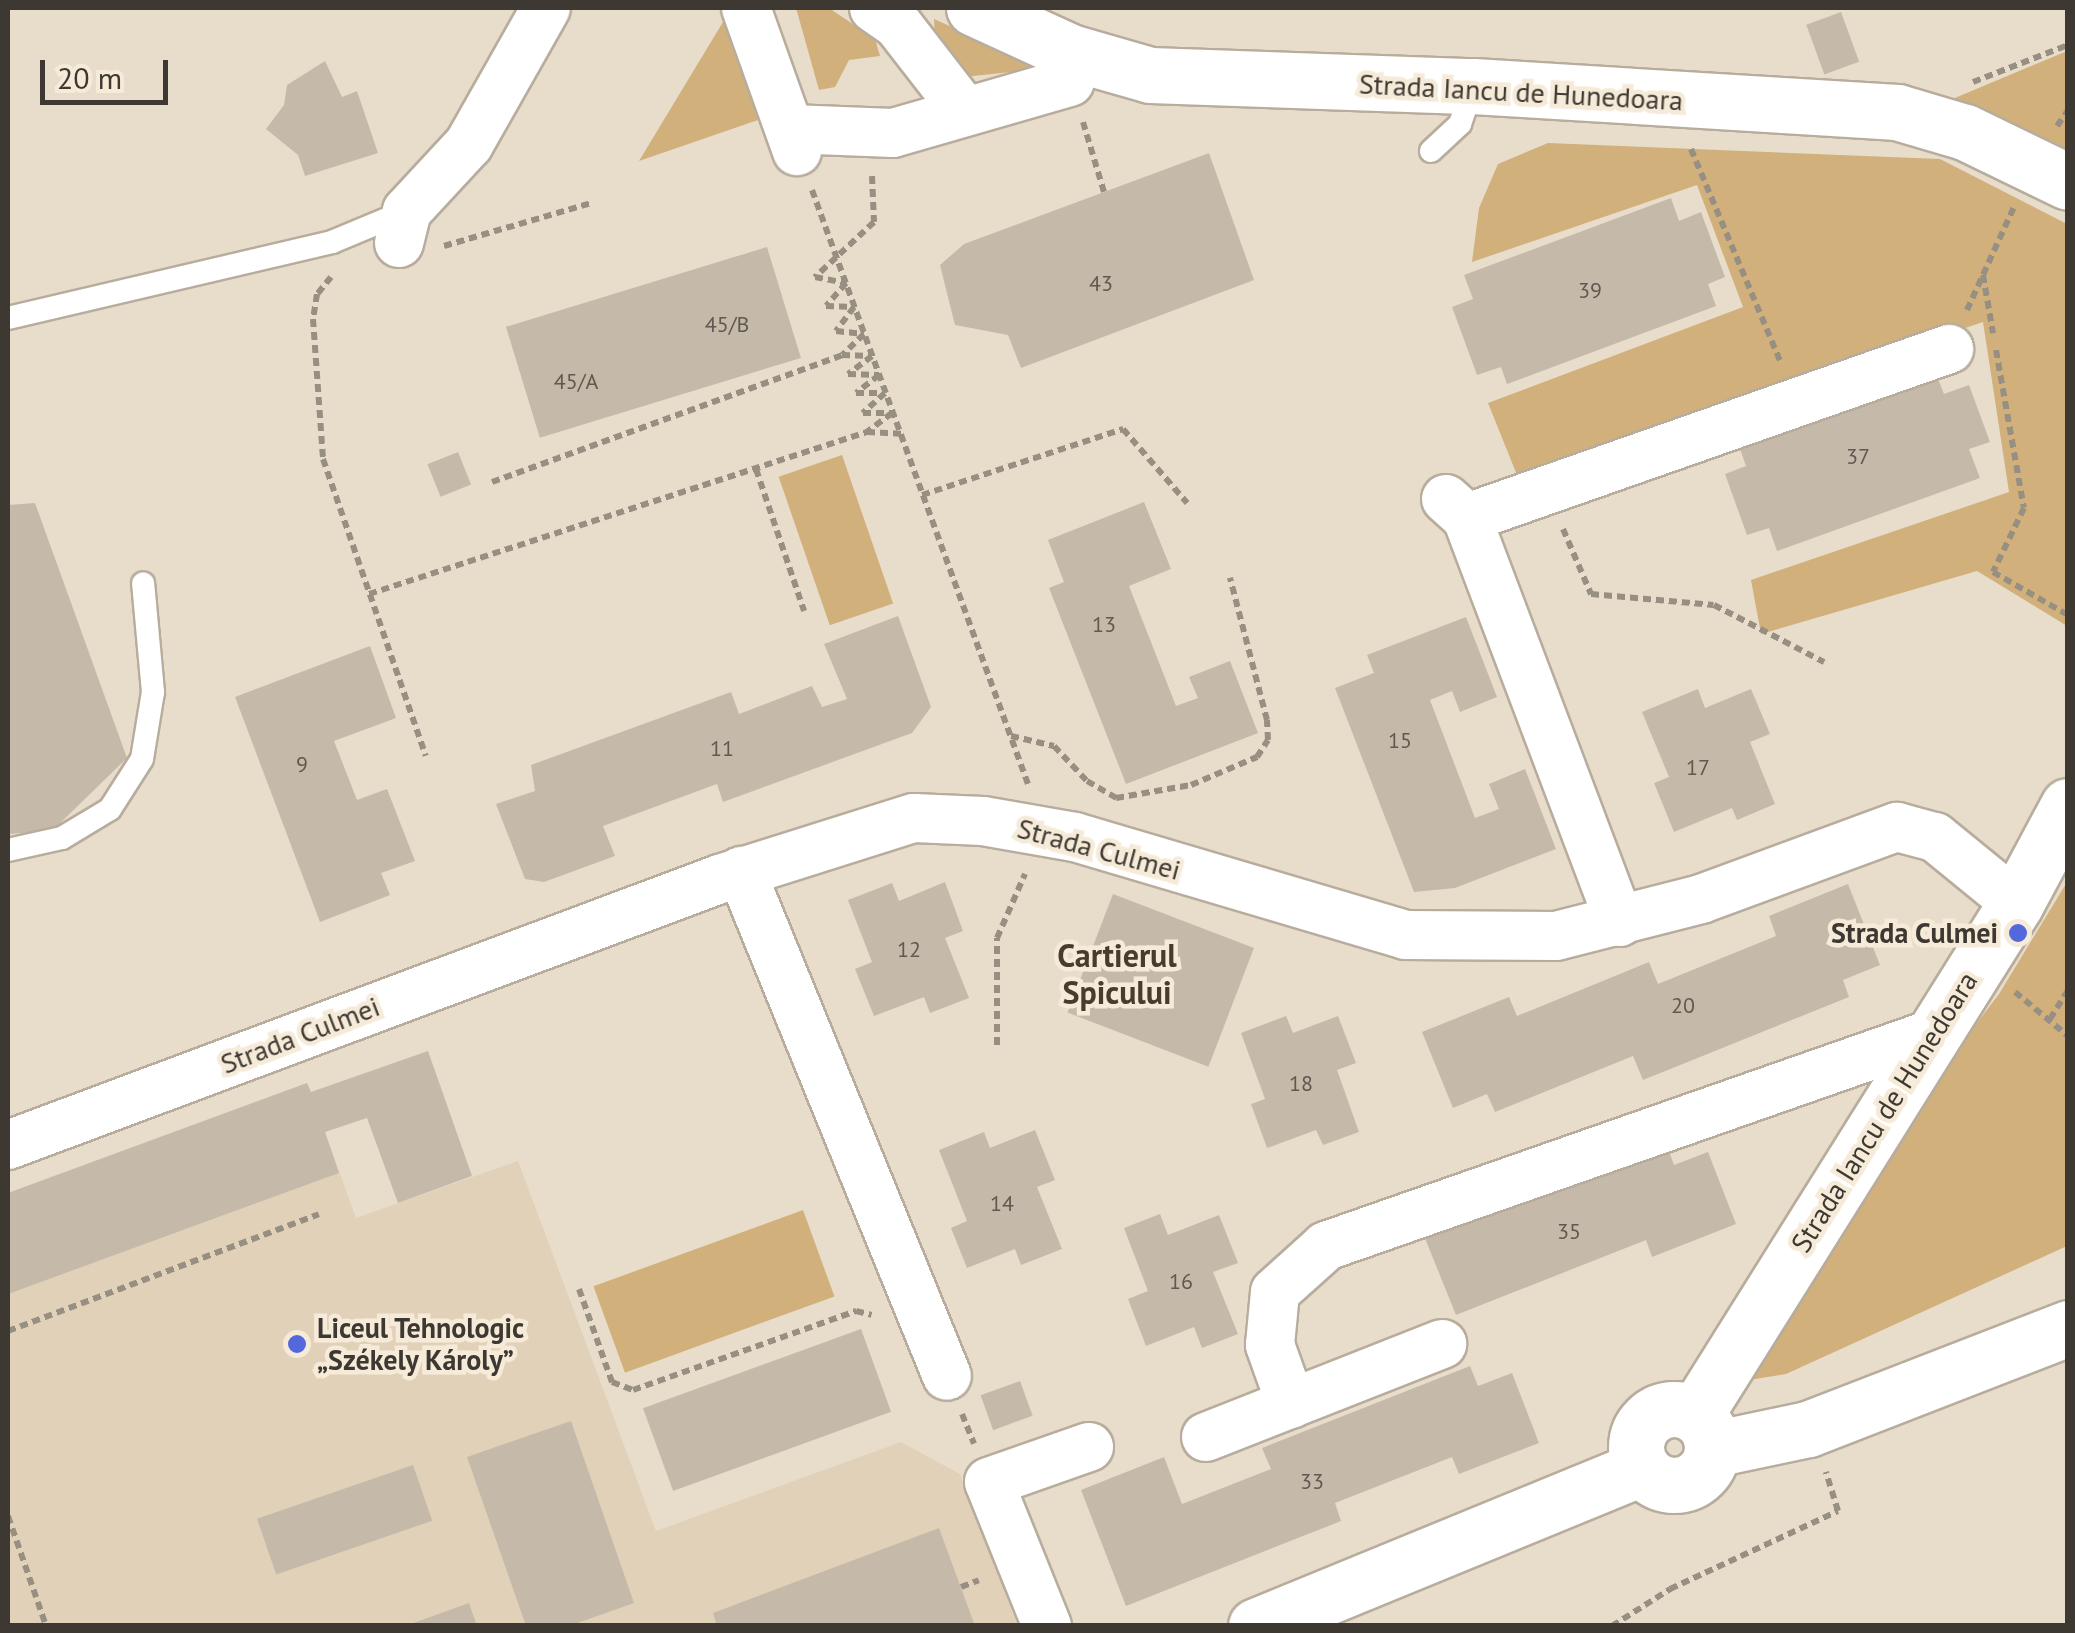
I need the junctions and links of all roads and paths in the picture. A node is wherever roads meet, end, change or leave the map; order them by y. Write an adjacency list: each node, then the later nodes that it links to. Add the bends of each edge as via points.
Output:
1 (546, 8): 18 (street, via 469,144)
2 (746, 8): 12 (street)
3 (874, 8): 10 (street, via 898,25)
4 (974, 8): 8 (street, Strada Iancu de Hunedoara, via 1058,47 1150,76)
5 (2068, 44): 7 (path)
6 (1070, 82): 10 (street); 16 (path)
7 (1966, 85)
8 (1473, 86): 9 (street, Strada Iancu de Hunedoara); 13 (lane, via 1460,124)
9 (1671, 102): 14 (street, Strada Iancu de Hunedoara, via 1898,112); 30 (path)
10 (964, 110): 12 (street, via 893,133)
11 (2068, 110): 14 (path)
12 (794, 140): 19 (path)
13 (1431, 151)
14 (2051, 171): 20 (path)
15 (872, 172): 19 (path, via 874,222)
16 (1104, 192)
17 (592, 203): 18 (path, via 438,248)
18 (403, 227): 23 (lane); 41 (path, via 332,275 317,294 313,319 322,459)
19 (836, 255): 21 (path); 21 (path, via 815,277)
20 (1983, 275): 25 (path); 43 (path, via 2024,508 1993,572)
21 (846, 283): 22 (path); 22 (path, via 826,306)
22 (854, 307): 24 (path); 24 (path, via 836,331)
23 (8, 318)
24 (864, 334): 26 (path); 27 (path)
25 (1949, 349): 30 (street)
26 (842, 355): 27 (path); 35 (path)
27 (872, 356): 28 (path); 28 (path, via 848,374)
28 (879, 375): 29 (path); 29 (path, via 856,394)
29 (885, 393): 31 (path); 31 (path, via 863,412)
30 (1798, 402): 36 (street)
31 (892, 413): 32 (path); 33 (path)
32 (868, 432): 33 (path); 34 (path)
33 (901, 434): 37 (path)
34 (756, 468): 41 (path); 42 (path)
35 (492, 482)
36 (1546, 490): 44 (path, via 1591,594 1714,605); 51 (street, via 1456,509)
37 (922, 495): 38 (path, via 1123,429); 39 (path, via 1010,736 1054,746 1087,782 1116,798 1191,785 1257,757 1268,740)
38 (1187, 503)
39 (1230, 578)
40 (143, 583): 47 (lane, via 153,692 142,759 110,809 62,838)
41 (370, 594): 45 (path)
42 (804, 611)
43 (2068, 615)
44 (1824, 662)
45 (426, 756)
46 (2068, 806): 50 (street, Strada Iancu de Hunedoara)
47 (8, 850)
48 (741, 871): 51 (street, Strada Culmei, via 877,826 953,819 1075,837 1405,935 1556,936); 56 (street, Strada Culmei); 59 (street)
49 (1019, 888): 55 (path, via 998,938)
50 (2016, 903): 51 (street, Strada Culmei, via 1935,837 1897,827); 53 (street, Strada Iancu de Hunedoara)
51 (1620, 922)
52 (2068, 990): 54 (path, via 2050,1019)
53 (1934, 1033): 64 (street, via 1326,1246 1275,1292 1270,1345); 66 (street, Strada Iancu de Hunedoara)
54 (2068, 1036)
55 (997, 1045)
56 (8, 1146)
57 (319, 1214): 61 (path)
58 (579, 1289): 59 (path, via 612,1382 632,1390 856,1311)
59 (927, 1327): 63 (street)
60 (2068, 1328): 65 (street)
61 (8, 1331)
62 (1442, 1344): 64 (street)
63 (947, 1376): 69 (path)
64 (1291, 1404): 67 (street)
65 (1808, 1429): 66 (street); 74 (path, via 1838,1511 1670,1589)
66 (1704, 1432): 73 (street, Strada Iancu de Hunedoara, via 1704,1472 1684,1484 1660,1483 1642,1468)
67 (1206, 1438)
68 (1089, 1446): 69 (street)
69 (990, 1482): 72 (street)
70 (8, 1516): 71 (path)
71 (46, 1626)
72 (1047, 1626)
73 (1256, 1626)
74 (1612, 1626)

